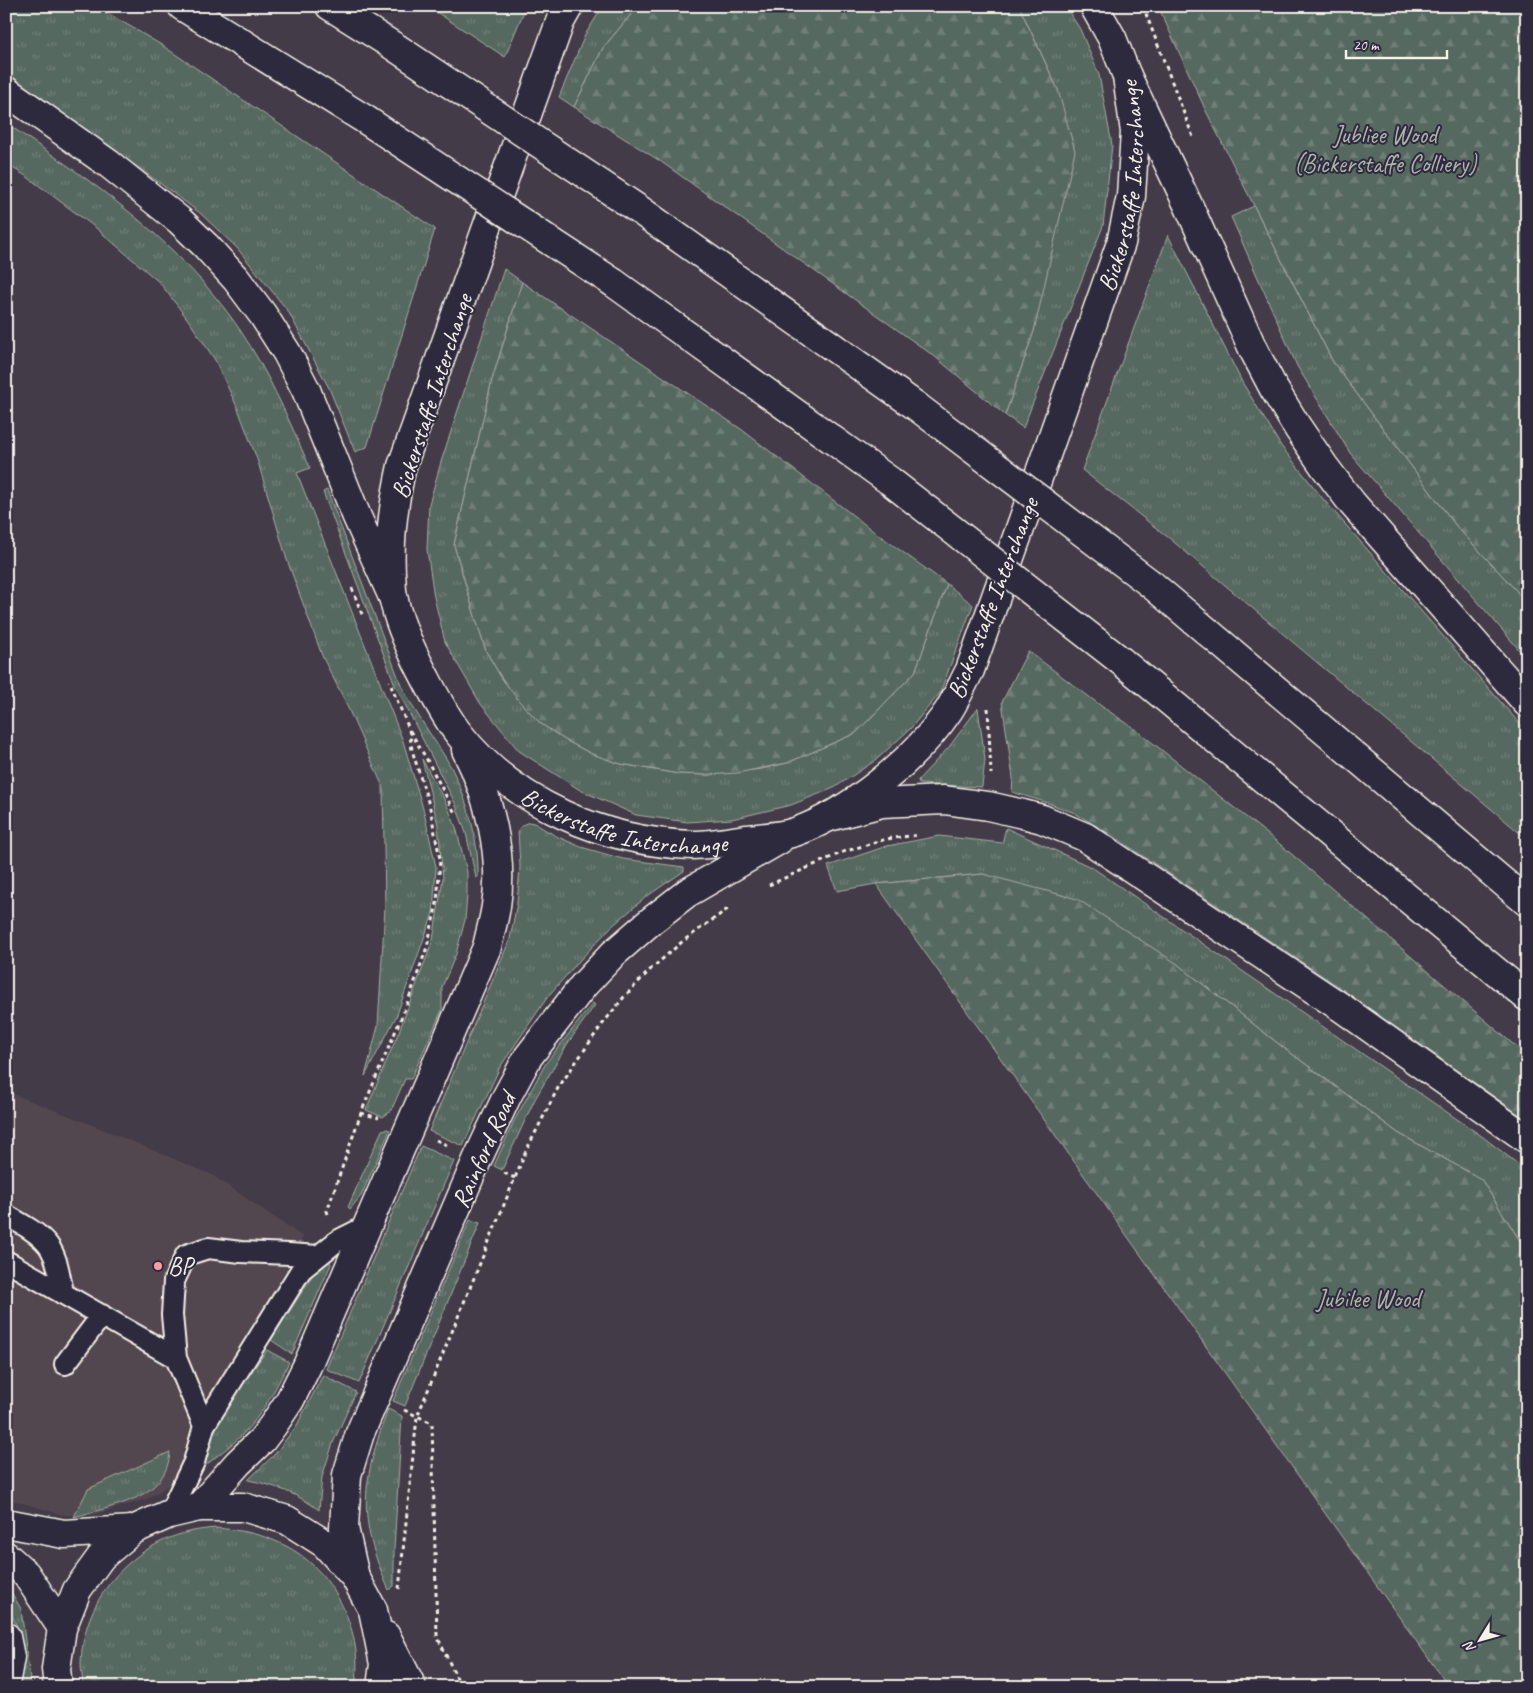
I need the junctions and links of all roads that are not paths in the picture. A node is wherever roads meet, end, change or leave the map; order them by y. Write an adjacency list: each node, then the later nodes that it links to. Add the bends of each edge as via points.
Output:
1 (182, 6): 15 (main road, bridge, via 366,120 614,283 890,481 1122,661)
2 (330, 6): 14 (main road, bridge, via 641,211 916,406 1151,584)
3 (569, 6): 9 (main road, Bickerstaffe Interchange, via 560,22 402,466 393,513)
4 (1094, 6): 6 (main road, Bickerstaffe Interchange)
5 (1099, 6): 6 (main road)
6 (1112, 38): 7 (main road, Bickerstaffe Interchange)
7 (1127, 76): 10 (main road, via 1253,349 1298,428 1352,503); 12 (main road, Bickerstaffe Interchange, via 1135,132 1131,196 1121,243 970,670 949,709 905,762)
8 (6, 90): 9 (main road, via 109,164 179,220 206,246 263,315 306,390)
9 (392, 595): 11 (main road, Bickerstaffe Interchange, via 409,646)
10 (1527, 703)
11 (458, 733): 13 (main road, Bickerstaffe Interchange, via 487,764 520,790 561,814 601,830 645,841 693,845); 18 (main road, via 485,794 491,820 498,857 496,904 487,947)
12 (829, 817): 13 (main road, Bickerstaffe Interchange); 16 (main road, via 882,803 944,800 1023,814 1085,837 1342,1008)
13 (793, 832): 31 (main road, Rainford Road, via 687,893 651,920 583,986 528,1057 507,1096 360,1433 347,1475 344,1528)
14 (1527, 902)
15 (1527, 997)
16 (1527, 1139)
17 (6, 1215): 21 (lane, via 48,1245)
18 (367, 1226): 19 (lane, via 337,1241); 26 (main road, via 290,1400 262,1440)
19 (318, 1256): 23 (lane, via 208,1248 186,1255 174,1281 172,1315); 25 (lane, via 301,1270)
20 (6, 1261): 21 (lane)
21 (63, 1294): 22 (lane)
22 (102, 1315): 23 (lane); 24 (lane)
23 (176, 1358): 25 (lane)
24 (65, 1364)
25 (204, 1426): 27 (lane, via 194,1462)
26 (198, 1507): 27 (main road); 31 (main road, via 243,1507 287,1520 325,1544)
27 (169, 1514): 29 (main road)
28 (6, 1523): 29 (main road, via 64,1534)
29 (133, 1530): 33 (main road, via 96,1563 77,1590)
30 (6, 1556): 33 (main road, via 26,1574)
31 (355, 1577): 32 (main road)
32 (370, 1606): 37 (main road, via 384,1664); 38 (main road)
33 (62, 1628): 36 (main road, via 56,1669)
34 (6, 1637): 35 (main road, via 10,1657)
35 (6, 1680)
36 (58, 1687)
37 (381, 1687)
38 (412, 1687)

